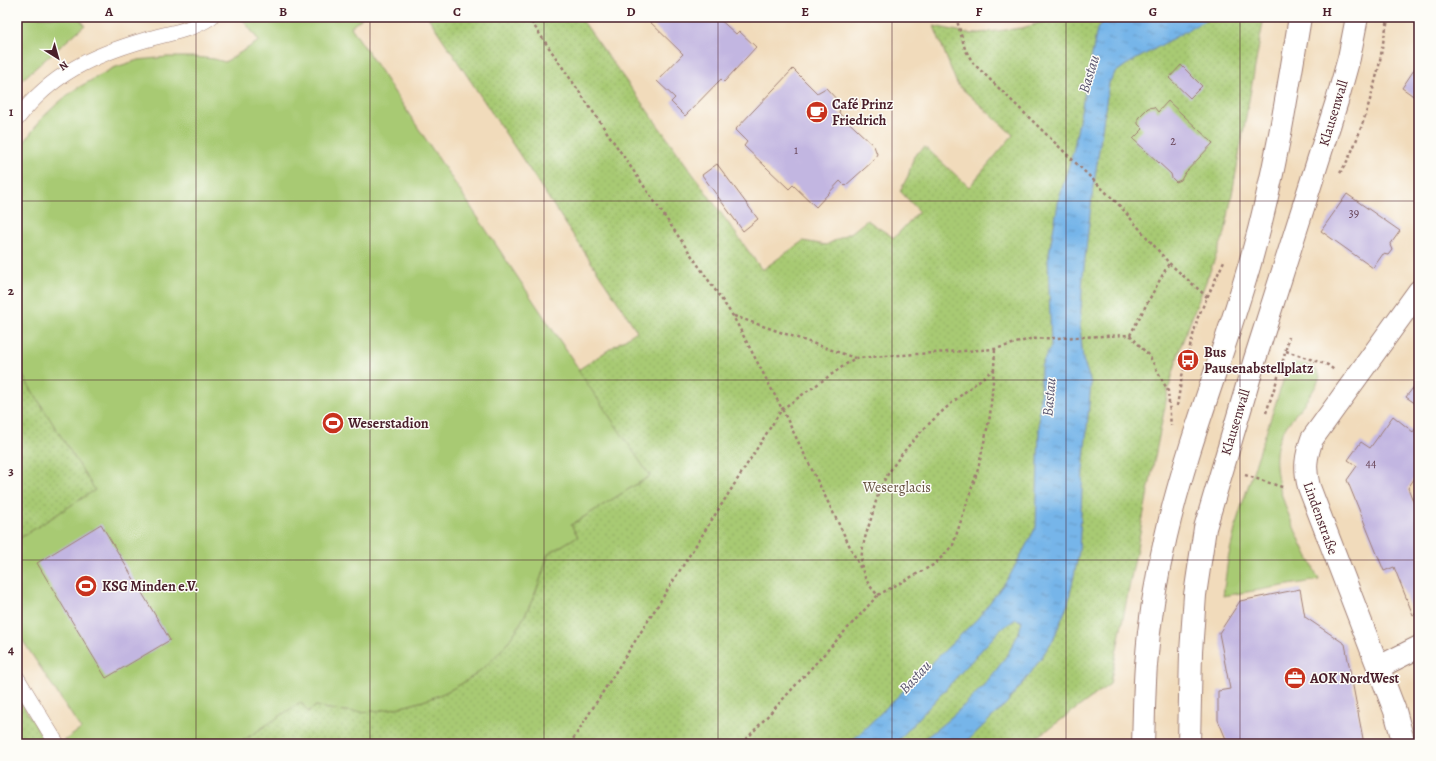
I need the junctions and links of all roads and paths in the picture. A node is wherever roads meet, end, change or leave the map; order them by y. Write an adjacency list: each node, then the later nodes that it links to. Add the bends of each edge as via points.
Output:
1 (211, 17): 7 (lane, via 193,28 109,50 76,65 49,86)
2 (528, 17): 12 (path)
3 (956, 17): 9 (path, via 965,49 973,63 1119,204)
4 (1300, 17): 35 (main road, via 1272,175 1253,254 1182,475 1166,536 1154,597 1146,665)
5 (1357, 17): 36 (main road, Klausenwall, via 1337,101 1259,344 1205,528 1195,595)
6 (1389, 17): 8 (path, via 1378,67 1360,126)
7 (17, 118)
8 (1339, 176)
9 (1169, 263): 11 (path); 13 (path)
10 (1419, 292): 19 (main road, Lindenstraße)
11 (1207, 297)
12 (733, 316): 17 (path); 20 (path)
13 (1130, 335): 15 (path, via 1030,339); 22 (path, via 1150,357 1168,391)
14 (1289, 335): 16 (path)
15 (995, 350): 17 (path); 18 (path)
16 (1286, 351): 19 (path, via 1328,365); 21 (path)
17 (855, 358): 20 (path)
18 (994, 369): 27 (path, via 935,416 884,480 862,546); 28 (path, via 990,416 978,469 953,545 935,564)
19 (1353, 383): 26 (main road, Lindenstraße, via 1312,439 1306,456 1305,472)
20 (782, 409): 27 (path); 33 (path)
21 (1264, 418)
22 (1171, 427)
23 (1247, 468): 24 (path)
24 (1245, 475): 25 (path); 26 (path, via 1287,489)
25 (1243, 482)
26 (1309, 487): 30 (main road, Lindenstraße)
27 (861, 569): 28 (path, via 868,586)
28 (878, 595): 34 (path)
29 (1419, 647): 30 (main road)
30 (1378, 667): 37 (main road, Lindenstraße, via 1395,710)
31 (17, 678): 32 (lane)
32 (57, 744)
33 (570, 744)
34 (742, 744)
35 (1143, 744)
36 (1189, 744)
37 (1404, 744)

